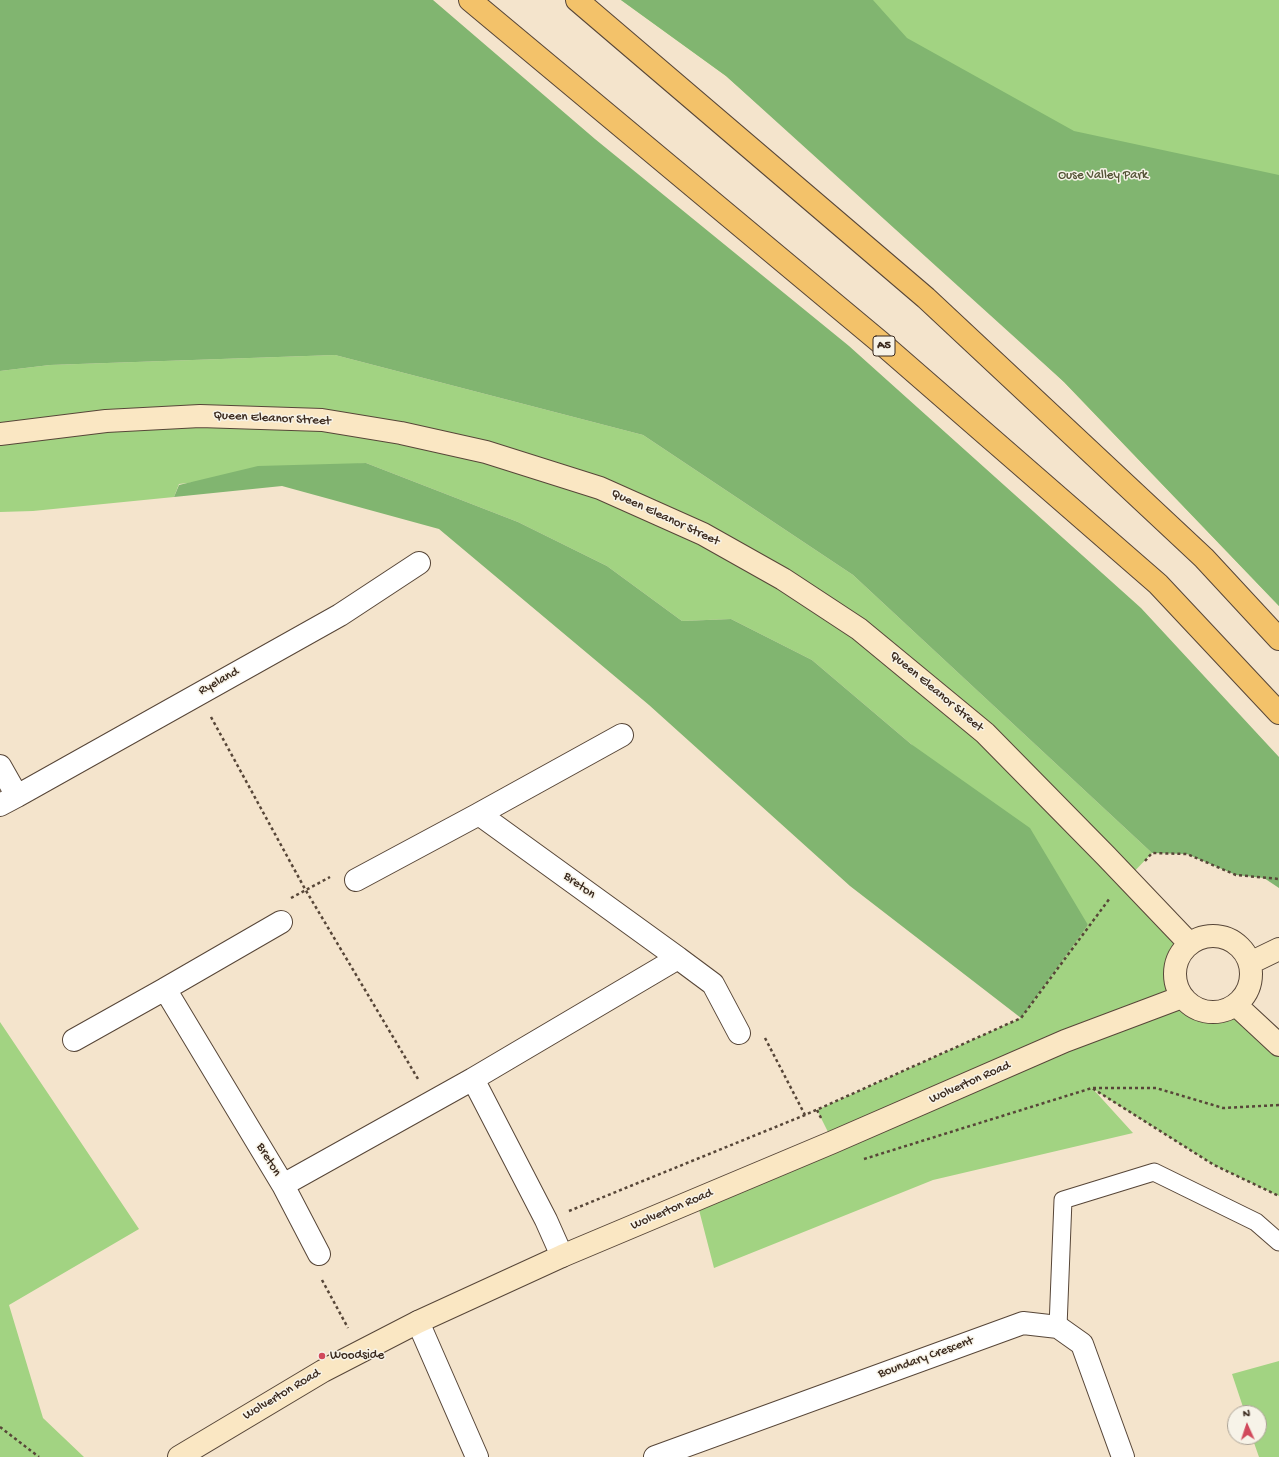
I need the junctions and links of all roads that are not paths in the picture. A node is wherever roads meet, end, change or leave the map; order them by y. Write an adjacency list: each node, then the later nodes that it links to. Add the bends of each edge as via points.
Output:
1 (470, 0): 6 (highway, A5, via 880,342 1158,584)
2 (577, 0): 5 (highway, via 926,298 1204,558)
3 (0, 434): 13 (street, Queen Eleanor Street, via 106,421 200,416 322,420 401,433 486,452 600,488 703,534 784,579 859,629 985,734)
4 (419, 563): 9 (street, Ryeland, via 340,615)
5 (1279, 639)
6 (1279, 713)
7 (622, 735): 10 (street)
8 (0, 766): 9 (street, Ryeland)
9 (8, 801)
10 (479, 814): 11 (street); 15 (street, Breton)
11 (356, 880)
12 (281, 922): 17 (street)
13 (1189, 943): 16 (street, via 1206,936 1225,937 1236,943); 18 (street, via 1179,955 1174,969 1175,985)
14 (1279, 949): 16 (street)
15 (678, 958): 20 (street, Breton, via 713,984); 23 (street, Breton)
16 (1250, 963): 19 (street, via 1251,979 1246,993)
17 (165, 989): 21 (street); 24 (street, Breton)
18 (1182, 997): 19 (street, via 1198,1010 1212,1012); 27 (street, Wolverton Road, via 1065,1041)
19 (1236, 1005): 22 (street)
20 (739, 1033)
21 (74, 1040)
22 (1279, 1045)
23 (473, 1079): 24 (street, Breton); 27 (street)
24 (283, 1185): 26 (street)
25 (1279, 1242): 29 (lane, via 1256,1222 1154,1172 1063,1200)
26 (319, 1254)
27 (562, 1256): 28 (street, Wolverton Road)
28 (418, 1322): 30 (street, Wolverton Road, via 323,1371); 31 (street)
29 (1058, 1327): 32 (street, Boundary Crescent, via 1023,1323); 33 (street, Boundary Crescent, via 1082,1344)
30 (179, 1457)
31 (477, 1457)
32 (655, 1457)
33 (1123, 1457)

